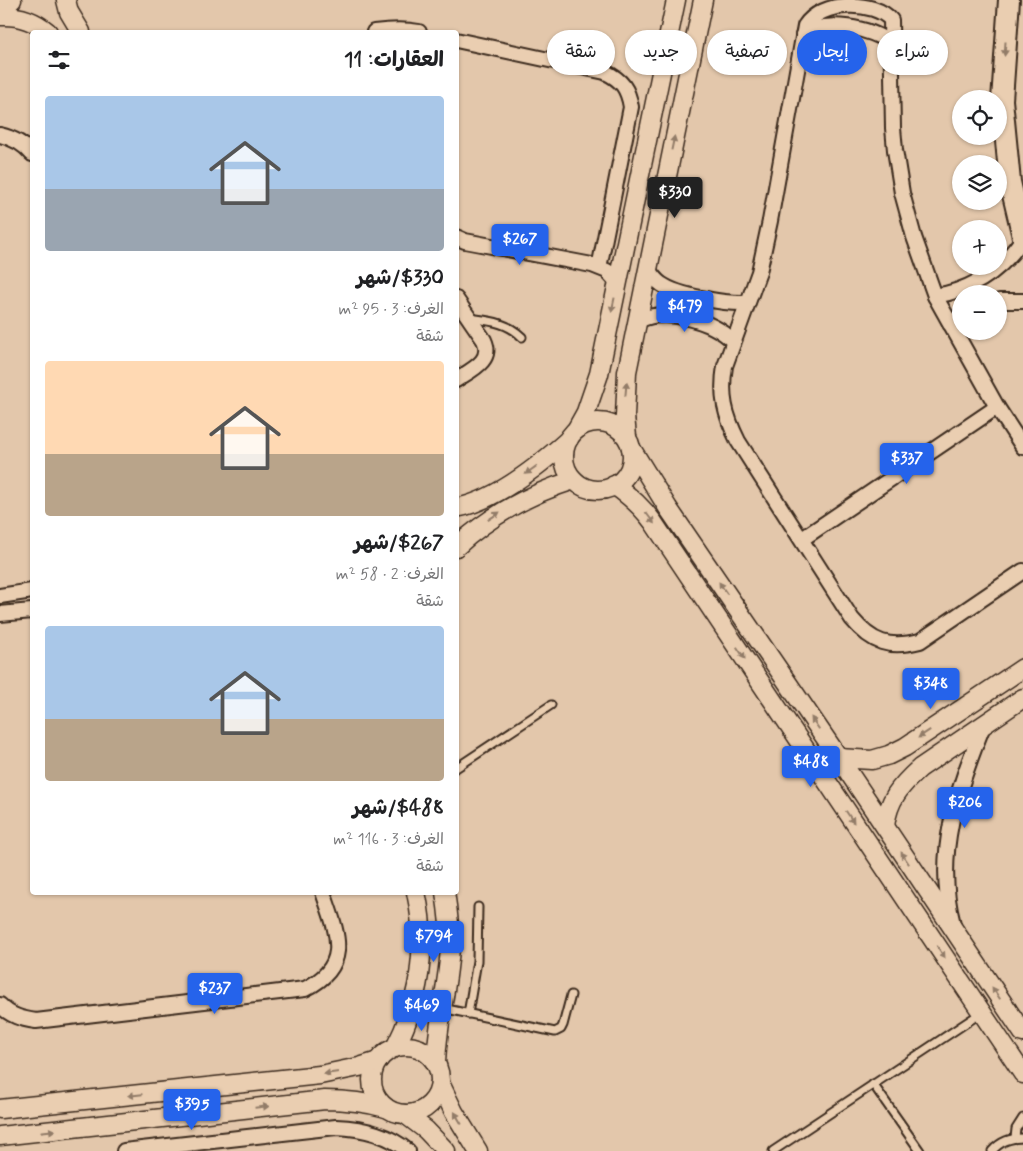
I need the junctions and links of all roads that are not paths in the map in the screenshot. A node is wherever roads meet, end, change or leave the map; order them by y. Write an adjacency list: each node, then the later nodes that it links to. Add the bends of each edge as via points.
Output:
1 (12, 0): 6 (street)
2 (66, 0): 9 (street)
3 (676, 0): 28 (street)
4 (703, 0): 30 (street, one-way to 4)
5 (1009, 0): 19 (main road, one-way to 19)
6 (0, 8)
7 (0, 16): 8 (street, via 24,18)
8 (45, 30)
9 (80, 30)
10 (390, 30): 11 (street)
11 (406, 30)
12 (804, 30): 15 (street, via 822,8 842,1 860,1 878,5 888,13)
13 (811, 30): 14 (street, via 831,26)
14 (858, 30)
15 (891, 30)
16 (459, 41): 29 (street, via 605,72 624,85 632,107)
17 (797, 69): 35 (street, via 770,221 759,272)
18 (892, 75): 32 (street, via 898,171 914,237)
19 (1003, 90)
20 (0, 135): 23 (street, via 20,143)
21 (1007, 143): 24 (main road)
22 (1007, 145): 25 (main road)
23 (30, 152)
24 (1023, 152)
25 (1016, 180): 27 (main road)
26 (459, 238): 29 (street)
27 (1023, 238): 32 (street, via 1005,262 981,281)
28 (624, 253): 29 (street); 31 (street)
29 (596, 264): 31 (street)
30 (648, 269): 35 (street, via 668,288 720,301); 38 (street)
31 (618, 283): 44 (street, one-way to 44, via 599,374 588,406)
32 (935, 296): 39 (street)
33 (1007, 301): 34 (street)
34 (1023, 301)
35 (747, 302): 41 (street)
36 (459, 303): 37 (street)
37 (469, 318): 40 (lane, via 498,322); 42 (street, via 484,340 487,353 480,364)
38 (638, 321): 41 (street, via 657,314 688,318 716,327); 45 (street, one-way to 38, via 625,394)
39 (950, 324): 43 (street)
40 (522, 337)
41 (733, 341): 50 (street, via 723,381 723,402 728,422)
42 (459, 378)
43 (997, 407): 46 (street); 50 (street)
44 (572, 434): 45 (street, via 586,424 609,423 619,429); 47 (street, via 564,460); 49 (street, one-way to 49, via 523,476 472,504)
45 (629, 443): 48 (street, via 632,459 629,470); 61 (street, one-way to 45, via 668,508)
46 (1023, 447)
47 (574, 480): 48 (street, via 593,489); 51 (street, one-way to 47, via 517,502)
48 (614, 486): 74 (street, one-way to 74, via 642,507 653,522)
49 (459, 507)
50 (802, 539): 52 (street, via 852,619 875,640 889,644 905,645 920,641)
51 (459, 544)
52 (1023, 571)
53 (30, 591): 54 (street)
54 (0, 596)
55 (30, 611): 56 (street)
56 (0, 614)
57 (1023, 668): 61 (street, one-way to 61, via 889,755 872,760)
58 (1023, 698): 60 (street)
59 (551, 705): 62 (lane)
60 (983, 726): 63 (street, via 906,780 887,811); 68 (street, via 960,786 948,846 946,877)
61 (839, 758): 63 (street)
62 (459, 766)
63 (885, 826): 68 (street, one-way to 63)
64 (324, 895): 72 (street, via 338,943 336,958 319,982 305,989 36,1021 14,1016)
65 (417, 895): 69 (street)
66 (446, 895): 70 (street, via 450,918)
67 (478, 907): 75 (lane, via 477,961)
68 (956, 934): 76 (street, one-way to 68)
69 (423, 945): 70 (street); 77 (street, via 416,998)
70 (450, 949): 73 (street)
71 (571, 995): 75 (lane, via 563,1026 555,1032)
72 (0, 1005)
73 (442, 1008): 75 (lane); 79 (street)
74 (981, 1012): 80 (street); 82 (lane)
75 (468, 1014)
76 (1023, 1033)
77 (395, 1048): 78 (street); 79 (street, via 414,1046 423,1050)
78 (378, 1060): 83 (street, via 372,1081 379,1101); 84 (street, one-way to 84, via 320,1075)
79 (436, 1064): 81 (street)
80 (1023, 1074)
81 (440, 1083): 85 (street, via 432,1102 416,1113); 93 (street, one-way to 81)
82 (874, 1084): 94 (lane); 95 (lane)
83 (386, 1108): 85 (street); 87 (street, one-way to 83, via 325,1100 366,1102)
84 (0, 1109)
85 (405, 1114): 92 (street)
86 (1023, 1118): 88 (lane)
87 (0, 1136)
88 (1015, 1138): 89 (lane); 96 (lane)
89 (1023, 1138)
90 (124, 1151): 91 (street, via 336,1127 371,1132)
91 (408, 1151)
92 (446, 1151)
93 (478, 1151)
94 (773, 1151)
95 (920, 1151)
96 (992, 1151)

